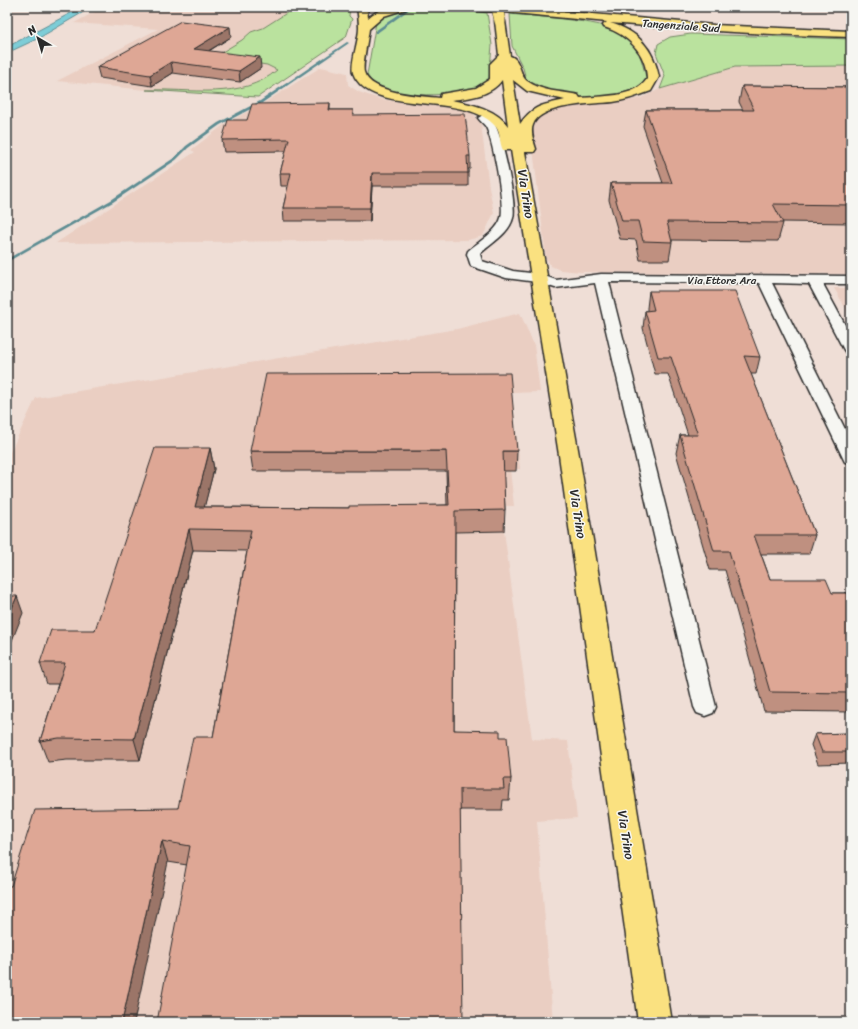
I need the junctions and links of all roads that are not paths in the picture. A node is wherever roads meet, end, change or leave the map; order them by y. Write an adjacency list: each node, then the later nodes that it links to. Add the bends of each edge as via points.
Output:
1 (362, 7): 9 (main road)
2 (403, 7): 9 (main road, via 374,16)
3 (464, 7): 5 (main road)
4 (488, 7): 5 (main road, Tangenziale Sud)
5 (501, 8): 8 (main road, Tangenziale Sud); 14 (main road, Via Trino, bridge, via 500,20)
6 (606, 8): 8 (main road, via 576,13)
7 (631, 10): 10 (main road, via 659,21)
8 (529, 12): 10 (main road, Tangenziale Sud); 16 (main road, via 609,25 646,44 654,78 652,84 645,90 624,97)
9 (364, 29): 15 (main road, via 358,72 359,79 364,85 396,96)
10 (721, 29): 11 (main road, Tangenziale Sud)
11 (753, 30): 12 (main road); 13 (main road, Tangenziale Sud)
12 (663, 34)
13 (851, 34)
14 (505, 54): 15 (main road, via 496,64 497,78 488,87 464,95); 16 (main road, via 515,66 522,83 551,94); 18 (main road, Via Trino)
15 (427, 99): 18 (main road, via 465,105 495,118 502,125 510,158)
16 (593, 100): 18 (main road, via 547,108 528,120 526,126 530,158)
17 (483, 118): 19 (street, Via Ettore Ara, via 491,126 502,174 507,218 473,254 476,264 511,275)
18 (523, 177): 19 (main road, Via Trino)
19 (539, 278): 20 (street, Via Ettore Ara, via 555,284); 27 (main road, Via Trino, via 569,454)
20 (597, 278): 21 (street, Via Ettore Ara); 26 (street)
21 (764, 280): 22 (street, Via Ettore Ara); 25 (street)
22 (814, 280): 23 (street, Via Ettore Ara); 24 (street)
23 (851, 280)
24 (851, 350)
25 (851, 458)
26 (705, 706)
27 (655, 1022)

